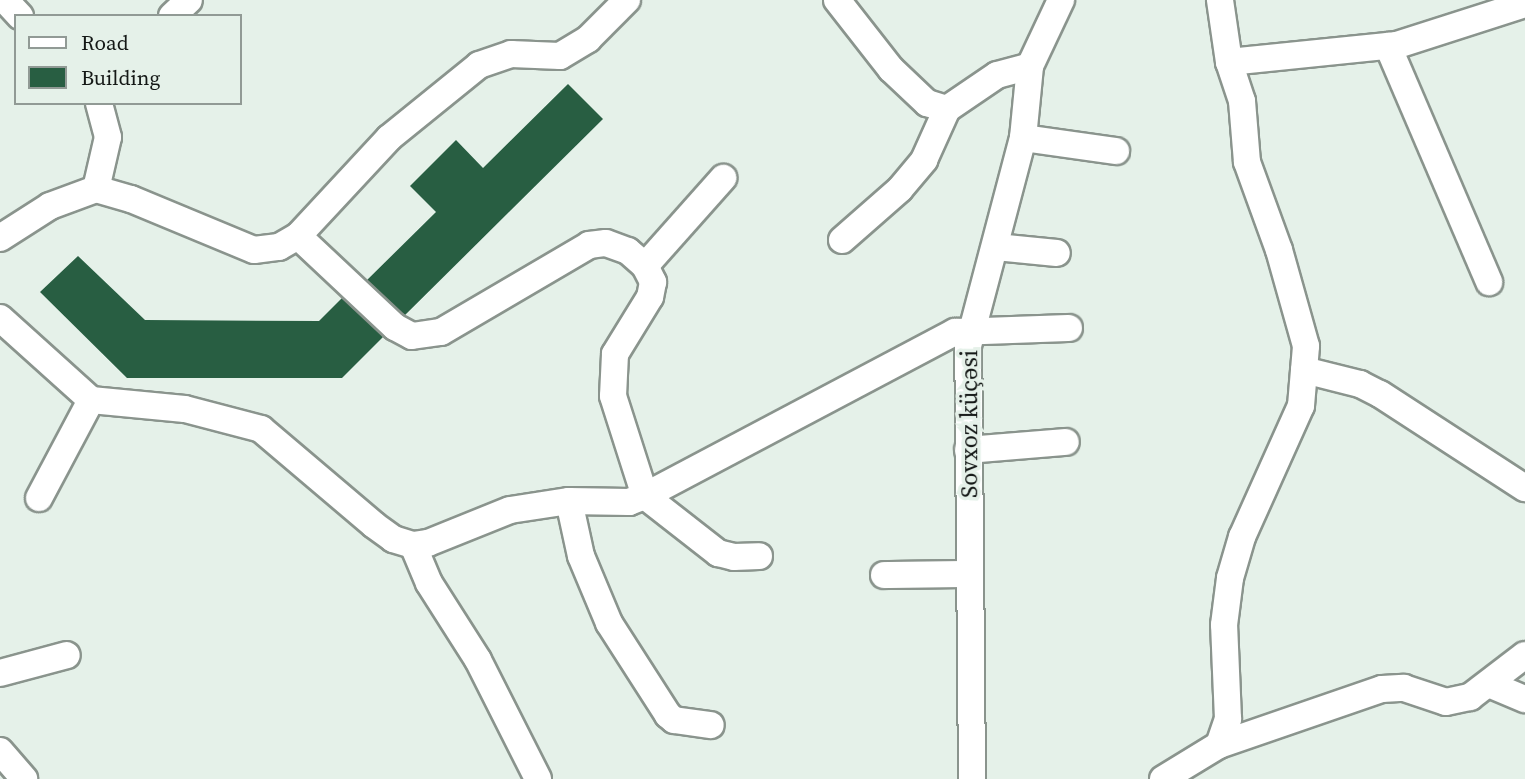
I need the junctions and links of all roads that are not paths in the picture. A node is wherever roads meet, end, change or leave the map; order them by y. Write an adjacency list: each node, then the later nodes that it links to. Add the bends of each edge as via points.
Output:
1 (5, 0): 8 (street)
2 (189, 0): 9 (street)
3 (627, 0): 19 (street, via 588,39 560,56 511,54 478,65 389,138)
4 (837, 0): 14 (street, via 891,69 927,103)
5 (1061, 0): 12 (street, Sovxoz küçəsi)
6 (1220, 0): 11 (street)
7 (1525, 4): 10 (street)
8 (18, 14)
9 (174, 14)
10 (1388, 46): 11 (street); 25 (street)
11 (1229, 62): 29 (street, via 1242,101 1247,162 1279,250 1306,346)
12 (1030, 66): 14 (street, via 997,75); 15 (street, Sovxoz küçəsi)
13 (100, 105): 18 (street, via 108,137)
14 (947, 109): 21 (street, via 923,160 900,190)
15 (1023, 138): 16 (street); 22 (street, Sovxoz küçəsi)
16 (1116, 151)
17 (723, 178): 24 (street)
18 (96, 189): 19 (street, via 131,198 254,250 279,247); 20 (street, via 50,206)
19 (298, 236): 24 (street, via 395,327 412,336 442,332 589,244 606,243 628,251)
20 (0, 238)
21 (842, 240)
22 (996, 247): 23 (street); 27 (street, Sovxoz küçəsi)
23 (1057, 253)
24 (645, 267): 34 (street, via 653,282 650,297 615,354 613,396)
25 (1489, 282)
26 (0, 318): 30 (street)
27 (971, 328): 28 (street); 32 (street, Sovxoz küçəsi); 34 (street, via 955,332)
28 (1069, 328)
29 (1304, 370): 33 (street, via 1360,384 1380,394); 47 (street, via 1301,406 1242,537 1230,578 1224,625 1228,719)
30 (91, 400): 35 (street); 37 (street, via 185,409 261,429 374,525 393,539)
31 (1066, 442): 32 (street)
32 (968, 450): 39 (street, Sovxoz küçəsi)
33 (1525, 488)
34 (645, 496): 36 (street, via 629,502); 38 (street, via 718,553)
35 (39, 498)
36 (569, 501): 37 (street, via 510,510); 46 (street, via 582,556 610,622 668,715 674,720)
37 (413, 545): 50 (street, via 429,583 478,660)
38 (759, 556)
39 (969, 574): 40 (street); 51 (street, Sovxoz küçəsi)
40 (884, 575)
41 (67, 655): 43 (street)
42 (1525, 655): 44 (street)
43 (0, 673)
44 (1489, 684): 45 (street); 47 (street, via 1470,697 1446,702 1404,688 1382,689)
45 (1525, 699)
46 (711, 725)
47 (1219, 745): 52 (street)
48 (0, 751): 49 (street)
49 (18, 777)
50 (538, 779)
51 (972, 779)
52 (1163, 779)

